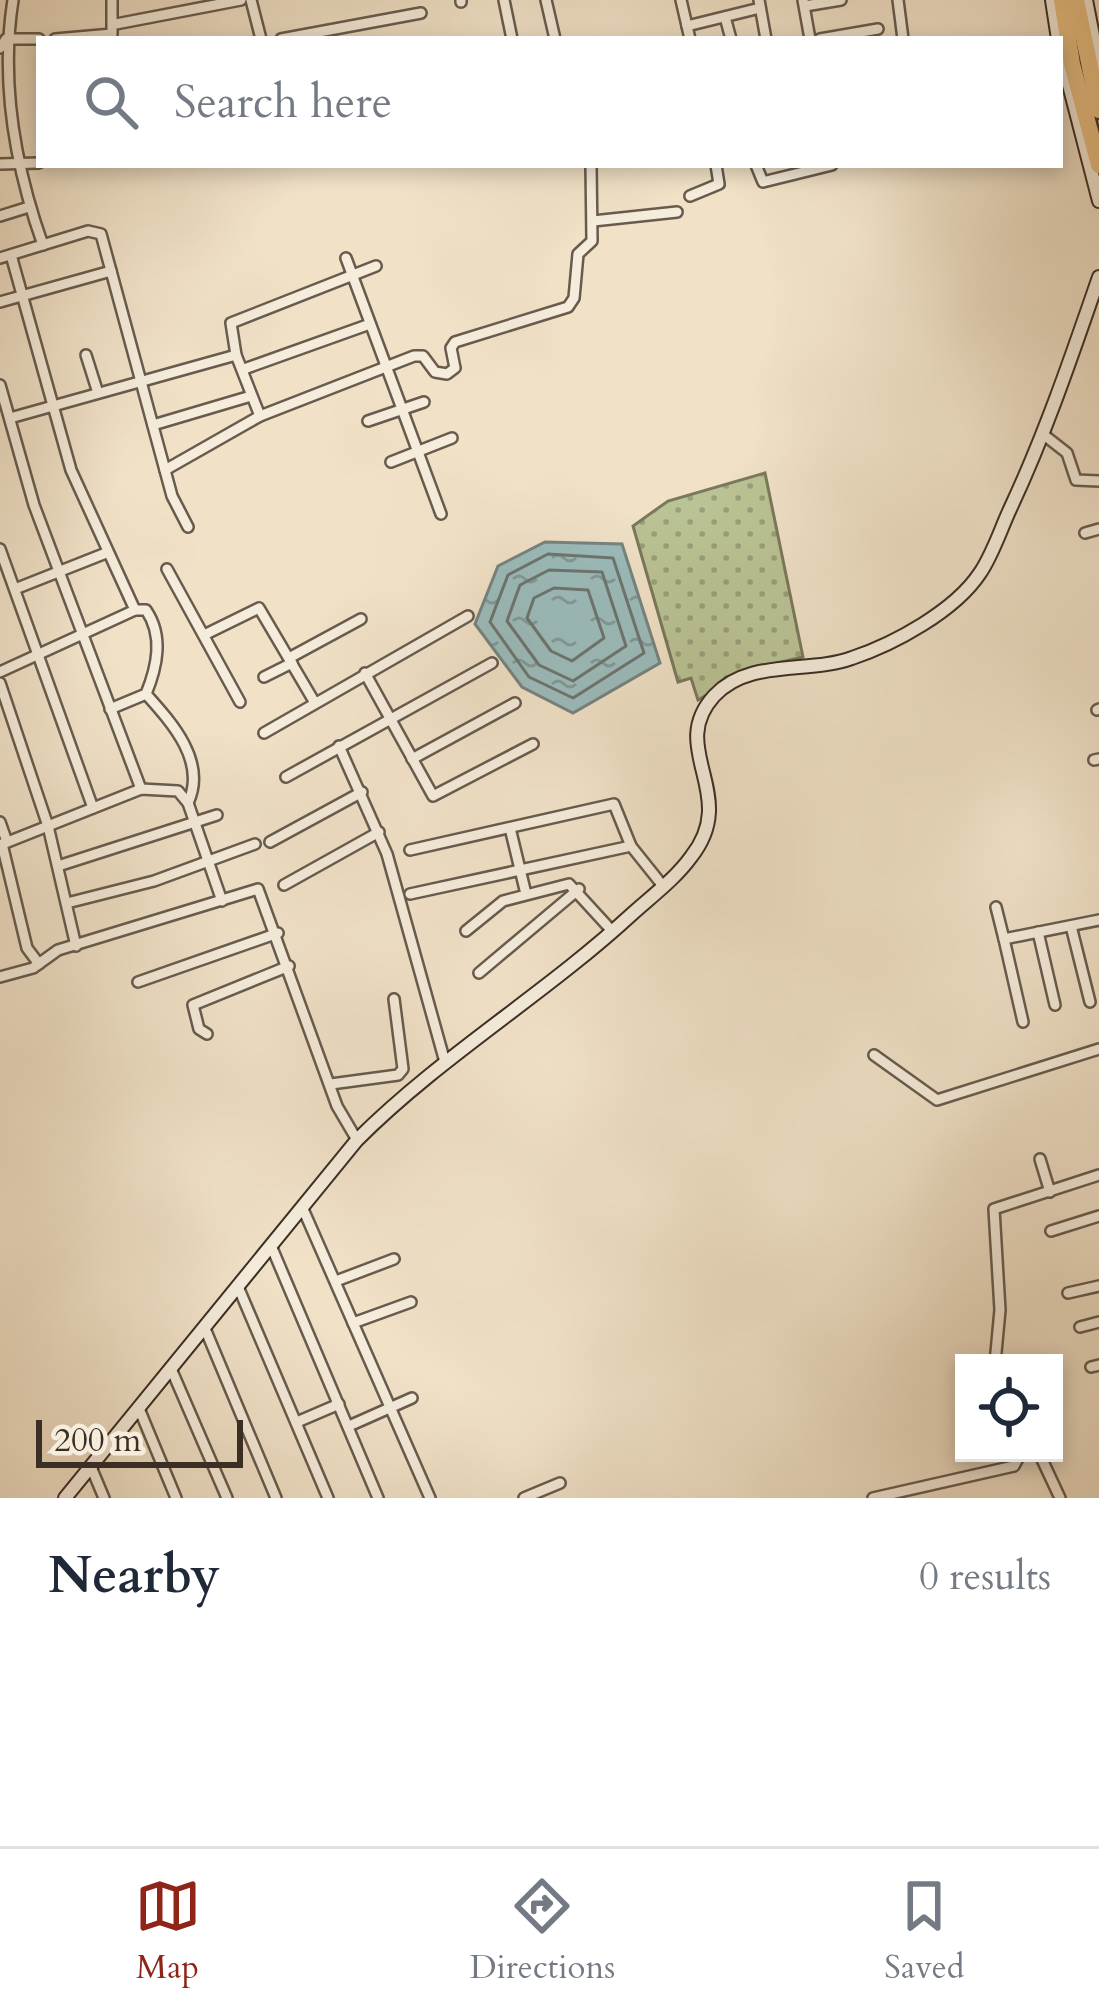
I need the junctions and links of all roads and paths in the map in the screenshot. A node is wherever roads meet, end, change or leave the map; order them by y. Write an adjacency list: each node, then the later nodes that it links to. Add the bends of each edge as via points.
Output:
1 (112, 0): 18 (street)
2 (241, 0): 18 (street)
3 (251, 0): 22 (street)
4 (504, 0): 24 (street)
5 (546, 0): 25 (street)
6 (681, 0): 19 (street)
7 (841, 0): 13 (street)
8 (898, 0): 31 (street)
9 (1052, 0): 32 (street)
10 (1062, 0): 43 (highway)
11 (1076, 0): 37 (highway)
12 (1087, 0): 36 (street)
13 (804, 3): 29 (street)
14 (759, 4): 17 (street); 28 (street)
15 (8, 5): 34 (street)
16 (421, 13): 23 (street)
17 (725, 17): 19 (street); 27 (street)
18 (116, 24): 21 (street)
19 (687, 26): 26 (street)
20 (878, 29): 30 (street)
21 (108, 36)
22 (260, 36)
23 (297, 36)
24 (511, 36)
25 (554, 36)
26 (689, 36)
27 (729, 36)
28 (765, 36)
29 (810, 36)
30 (852, 36)
31 (903, 36)
32 (1058, 36)
33 (36, 39): 34 (street)
34 (3, 44): 38 (street)
35 (1063, 62): 49 (street)
36 (1099, 66)
37 (1099, 110)
38 (13, 119): 39 (street); 40 (street)
39 (0, 120)
40 (16, 163): 41 (street); 42 (street); 50 (street)
41 (36, 163)
42 (0, 164)
43 (1099, 165)
44 (591, 168): 53 (street)
45 (716, 168): 48 (street, via 719,184)
46 (757, 168): 47 (street, via 763,182)
47 (820, 168)
48 (690, 196)
49 (1099, 201)
50 (29, 207): 52 (street); 54 (street)
51 (676, 212): 53 (street)
52 (0, 216)
53 (593, 221): 66 (street, via 568,307 455,342 455,368 447,374 419,355)
54 (43, 245): 55 (street); 58 (street, via 98,232)
55 (6, 256): 61 (street)
56 (346, 258): 59 (street)
57 (376, 266): 59 (street)
58 (111, 272): 61 (street); 68 (street)
59 (353, 276): 63 (street); 65 (street, via 231,323)
60 (1099, 277): 79 (street)
61 (24, 294): 62 (street); 73 (street)
62 (0, 302)
63 (370, 324): 66 (street); 67 (street)
64 (86, 355): 70 (street)
65 (236, 355): 67 (street); 68 (street)
66 (387, 366): 74 (street); 75 (street)
67 (244, 369): 71 (street)
68 (142, 384): 70 (street); 78 (street)
69 (0, 386): 76 (street)
70 (98, 393): 73 (street)
71 (251, 396): 75 (street); 78 (street)
72 (424, 402): 74 (street)
73 (54, 406): 76 (street); 90 (street)
74 (402, 409): 77 (street); 81 (street)
75 (260, 416): 83 (street)
76 (10, 418): 92 (street)
77 (368, 422)
78 (153, 425): 83 (street)
79 (1044, 435): 84 (street, via 1067,453 1079,483); 136 (street, via 980,573 958,597 880,649 761,673 713,696 696,736 709,823 692,857)
80 (452, 438): 81 (street)
81 (417, 451): 82 (street); 85 (street)
82 (391, 462)
83 (164, 470): 86 (street)
84 (1099, 481)
85 (440, 514)
86 (188, 527)
87 (1099, 529): 88 (street)
88 (1085, 532)
89 (0, 549): 93 (street)
90 (106, 553): 92 (street); 94 (street)
91 (166, 568): 97 (street)
92 (59, 572): 93 (street); 98 (street)
93 (15, 589): 99 (street)
94 (135, 610): 98 (street); 106 (street, via 146,610 159,639)
95 (468, 616): 103 (street)
96 (361, 619): 100 (street)
97 (204, 635): 100 (street, via 256,607); 107 (street)
98 (83, 637): 99 (street); 110 (street)
99 (39, 656): 102 (street); 120 (street)
100 (290, 660): 104 (street); 109 (street)
101 (491, 663): 111 (street)
102 (0, 672)
103 (365, 673): 109 (street); 111 (street)
104 (264, 677)
105 (0, 683): 124 (street)
106 (146, 694): 110 (street); 119 (street, via 187,746 196,772)
107 (240, 702)
108 (515, 703): 115 (street)
109 (315, 704): 112 (street)
110 (110, 709): 117 (street)
111 (389, 717): 114 (street); 115 (street)
112 (264, 733)
113 (533, 744): 115 (street, via 436,797)
114 (339, 746): 116 (street); 118 (street)
115 (412, 759)
116 (286, 777)
117 (141, 789): 119 (street, via 178,791); 120 (street)
118 (362, 792): 126 (street); 127 (street)
119 (188, 803): 123 (street)
120 (93, 808): 124 (street)
121 (217, 815): 123 (street)
122 (0, 823): 128 (street)
123 (194, 823): 132 (street); 133 (street)
124 (48, 826): 128 (street); 133 (street)
125 (511, 828): 130 (street, via 614,804); 131 (street); 134 (street)
126 (379, 832): 135 (street); 163 (street)
127 (270, 842)
128 (3, 844): 151 (street, via 27,948)
129 (255, 844): 132 (street)
130 (631, 846): 134 (street); 136 (street)
131 (410, 850)
132 (207, 862): 140 (street); 141 (street)
133 (58, 866): 141 (street)
134 (520, 870): 138 (street); 139 (street)
135 (284, 885)
136 (663, 886): 146 (street)
137 (578, 889): 139 (street); 146 (street); 153 (street)
138 (410, 894)
139 (526, 894): 145 (street, via 498,904)
140 (221, 901): 148 (street, via 258,889); 150 (street)
141 (67, 903): 150 (street)
142 (996, 907): 149 (street)
143 (1099, 920): 144 (street)
144 (1071, 926): 147 (street); 157 (street)
145 (466, 931)
146 (614, 932): 163 (street)
147 (1038, 932): 149 (street); 158 (street)
148 (278, 933): 152 (street); 155 (street)
149 (1004, 939): 159 (street)
150 (76, 946): 151 (street)
151 (38, 964): 154 (street)
152 (289, 966): 160 (street, via 193,1005); 164 (street)
153 (479, 973)
154 (0, 977)
155 (138, 982)
156 (394, 999): 164 (street, via 403,1070)
157 (1090, 1002)
158 (1055, 1005)
159 (1023, 1022)
160 (208, 1034)
161 (1099, 1049): 162 (street, via 937,1100)
162 (874, 1055)
163 (445, 1062): 165 (street)
164 (331, 1084): 165 (street)
165 (357, 1140): 169 (street)
166 (1040, 1159): 168 (street)
167 (1099, 1175): 168 (street)
168 (1050, 1192): 183 (street, via 994,1209)
169 (303, 1210): 172 (street); 174 (street)
170 (1099, 1216): 171 (street)
171 (1051, 1231)
172 (272, 1248): 176 (street); 186 (street)
173 (394, 1259): 174 (street)
174 (336, 1281): 180 (street)
175 (1099, 1286): 177 (street)
176 (239, 1289): 182 (street); 189 (street)
177 (1068, 1293)
178 (411, 1302): 180 (street)
179 (1099, 1322): 181 (street)
180 (352, 1323): 187 (street)
181 (1079, 1327)
182 (206, 1331): 184 (street); 201 (street)
183 (996, 1354)
184 (172, 1371): 188 (street); 200 (street)
185 (412, 1398): 187 (street)
186 (339, 1404): 189 (street); 190 (street)
187 (388, 1408): 190 (street); 204 (street)
188 (140, 1411): 193 (street); 199 (street)
189 (297, 1422): 202 (street)
190 (349, 1426): 203 (street)
191 (1016, 1462): 195 (street)
192 (1043, 1462): 206 (street)
193 (91, 1467): 197 (street); 198 (street)
194 (560, 1483): 196 (street)
195 (933, 1492): 205 (street)
196 (527, 1497)
197 (65, 1498)
198 (104, 1498)
199 (176, 1498)
200 (227, 1498)
201 (276, 1498)
202 (328, 1498)
203 (378, 1498)
204 (430, 1498)
205 (873, 1498)
206 (1060, 1498)

